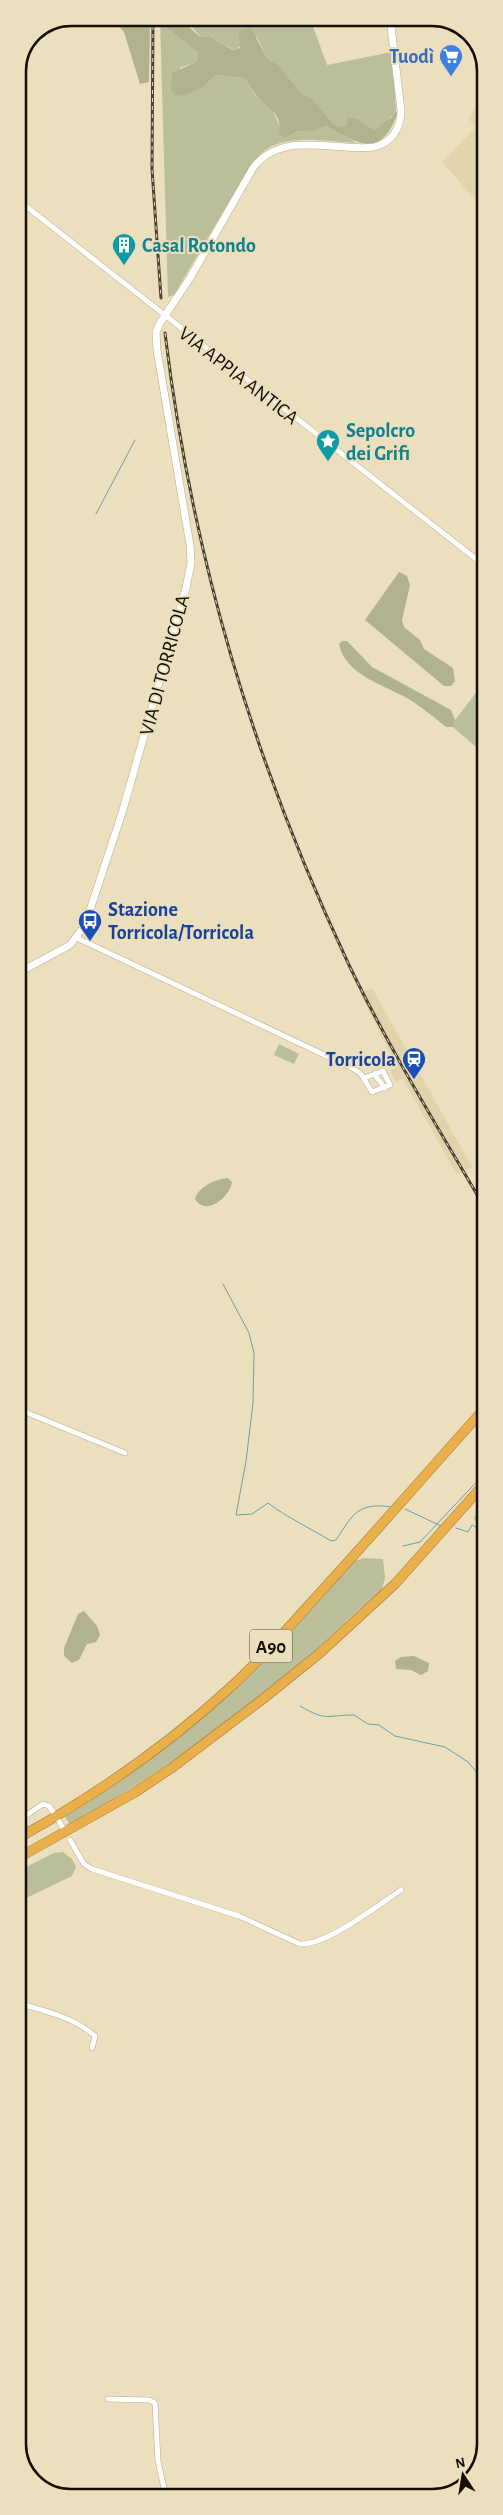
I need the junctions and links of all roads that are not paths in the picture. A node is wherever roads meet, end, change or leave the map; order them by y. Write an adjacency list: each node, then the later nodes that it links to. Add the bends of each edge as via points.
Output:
1 (391, 26): 3 (street, VIA DI TORRICOLA, via 402,110 394,136 374,147 290,146 266,154 253,168 190,278)
2 (26, 206): 3 (street, VIA APPIA ANTICA)
3 (164, 316): 4 (street, VIA APPIA ANTICA); 5 (street, VIA DI TORRICOLA, via 157,327 156,342 188,530 190,567 182,606 120,819 90,911)
4 (477, 560)
5 (77, 938): 6 (street, VIA DI TORRICOLA, via 62,950); 8 (street, via 352,1068)
6 (26, 969)
7 (374, 1074): 8 (street); 9 (street); 9 (street, via 383,1071 390,1085)
8 (364, 1078): 9 (street, via 372,1092)
9 (385, 1088)
10 (26, 1412): 12 (street)
11 (477, 1417): 18 (highway, A90, via 284,1633 234,1684 137,1764)
12 (125, 1453)
13 (477, 1492): 20 (highway, A90, via 395,1584 320,1653 263,1699 173,1768)
14 (53, 1812): 15 (street, via 43,1804)
15 (26, 1815)
16 (59, 1822): 17 (street)
17 (64, 1830)
18 (26, 1833)
19 (70, 1840): 21 (street, via 84,1864 92,1869 240,1916 300,1944 327,1937)
20 (26, 1854)
21 (401, 1890)
22 (26, 2005): 23 (street, via 87,2029 95,2036)
23 (92, 2048)
24 (108, 2399): 25 (street, via 154,2402 158,2460)
25 (164, 2489)

